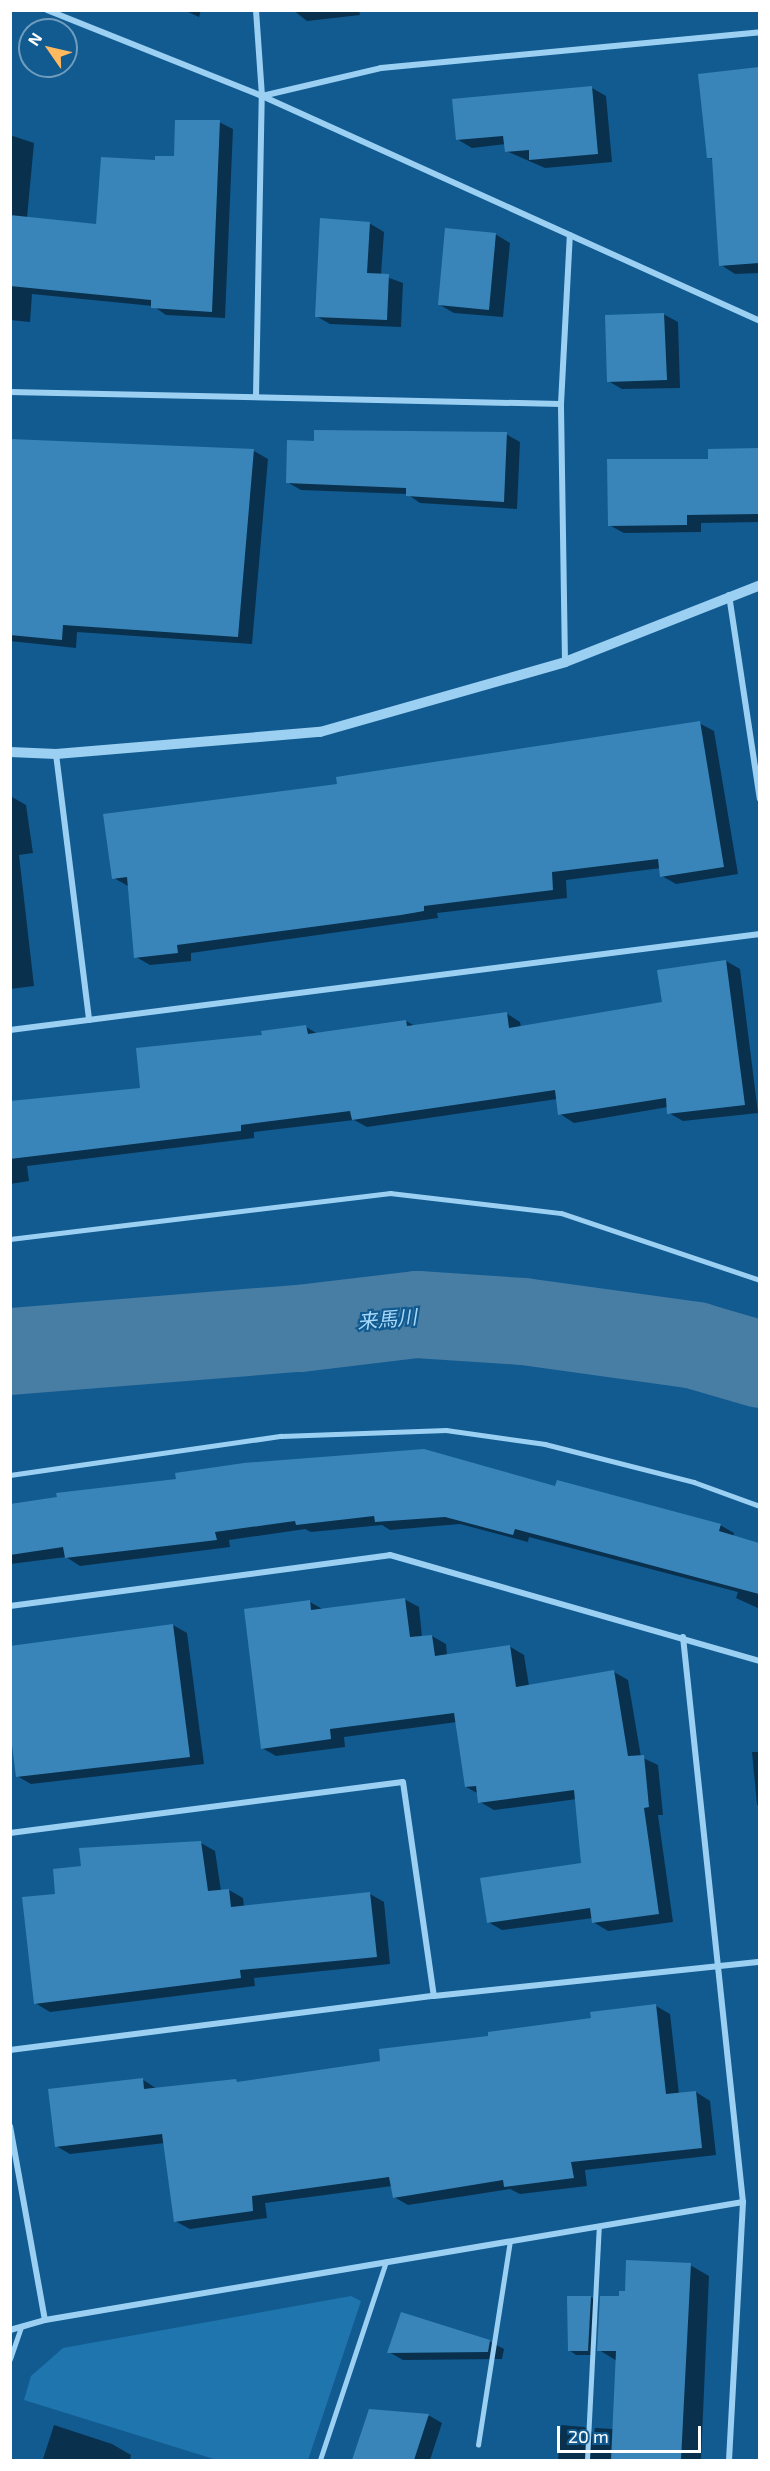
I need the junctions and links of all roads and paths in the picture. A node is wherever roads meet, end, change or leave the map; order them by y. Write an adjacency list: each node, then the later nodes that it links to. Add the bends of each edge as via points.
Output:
1 (47, 10): 4 (street)
2 (256, 10): 4 (street)
3 (759, 32): 4 (street, via 381,68)
4 (262, 96): 5 (street); 8 (street)
5 (570, 235): 6 (street); 9 (street)
6 (759, 321)
7 (10, 392): 8 (street)
8 (256, 396): 9 (street)
9 (561, 404): 12 (street)
10 (759, 585): 11 (street)
11 (729, 595): 12 (street); 15 (street)
12 (565, 662): 14 (street, via 320,732)
13 (10, 752): 14 (street)
14 (56, 754): 17 (street)
15 (759, 799)
16 (759, 934): 17 (street)
17 (89, 1020): 18 (street)
18 (10, 1030)
19 (10, 1239): 20 (lane, via 390,1193 561,1213)
20 (759, 1280)
21 (10, 1475): 22 (lane, via 281,1436 446,1431 545,1444 694,1482)
22 (759, 1506)
23 (10, 1606): 24 (street, via 390,1556)
24 (683, 1637): 25 (street); 28 (street)
25 (759, 1661)
26 (10, 1833): 29 (street, via 403,1782)
27 (759, 1962): 28 (street)
28 (718, 1968): 29 (street); 32 (street)
29 (434, 1996): 30 (street)
30 (10, 2050)
31 (10, 2126): 36 (street)
32 (742, 2202): 33 (street); 43 (street)
33 (599, 2227): 34 (street); 42 (lane)
34 (510, 2241): 35 (street); 40 (lane)
35 (386, 2262): 36 (street); 41 (lane)
36 (45, 2320): 37 (street)
37 (21, 2327): 38 (street); 39 (lane)
38 (10, 2330)
39 (10, 2359)
40 (478, 2445)
41 (320, 2460)
42 (587, 2460)
43 (729, 2460)

